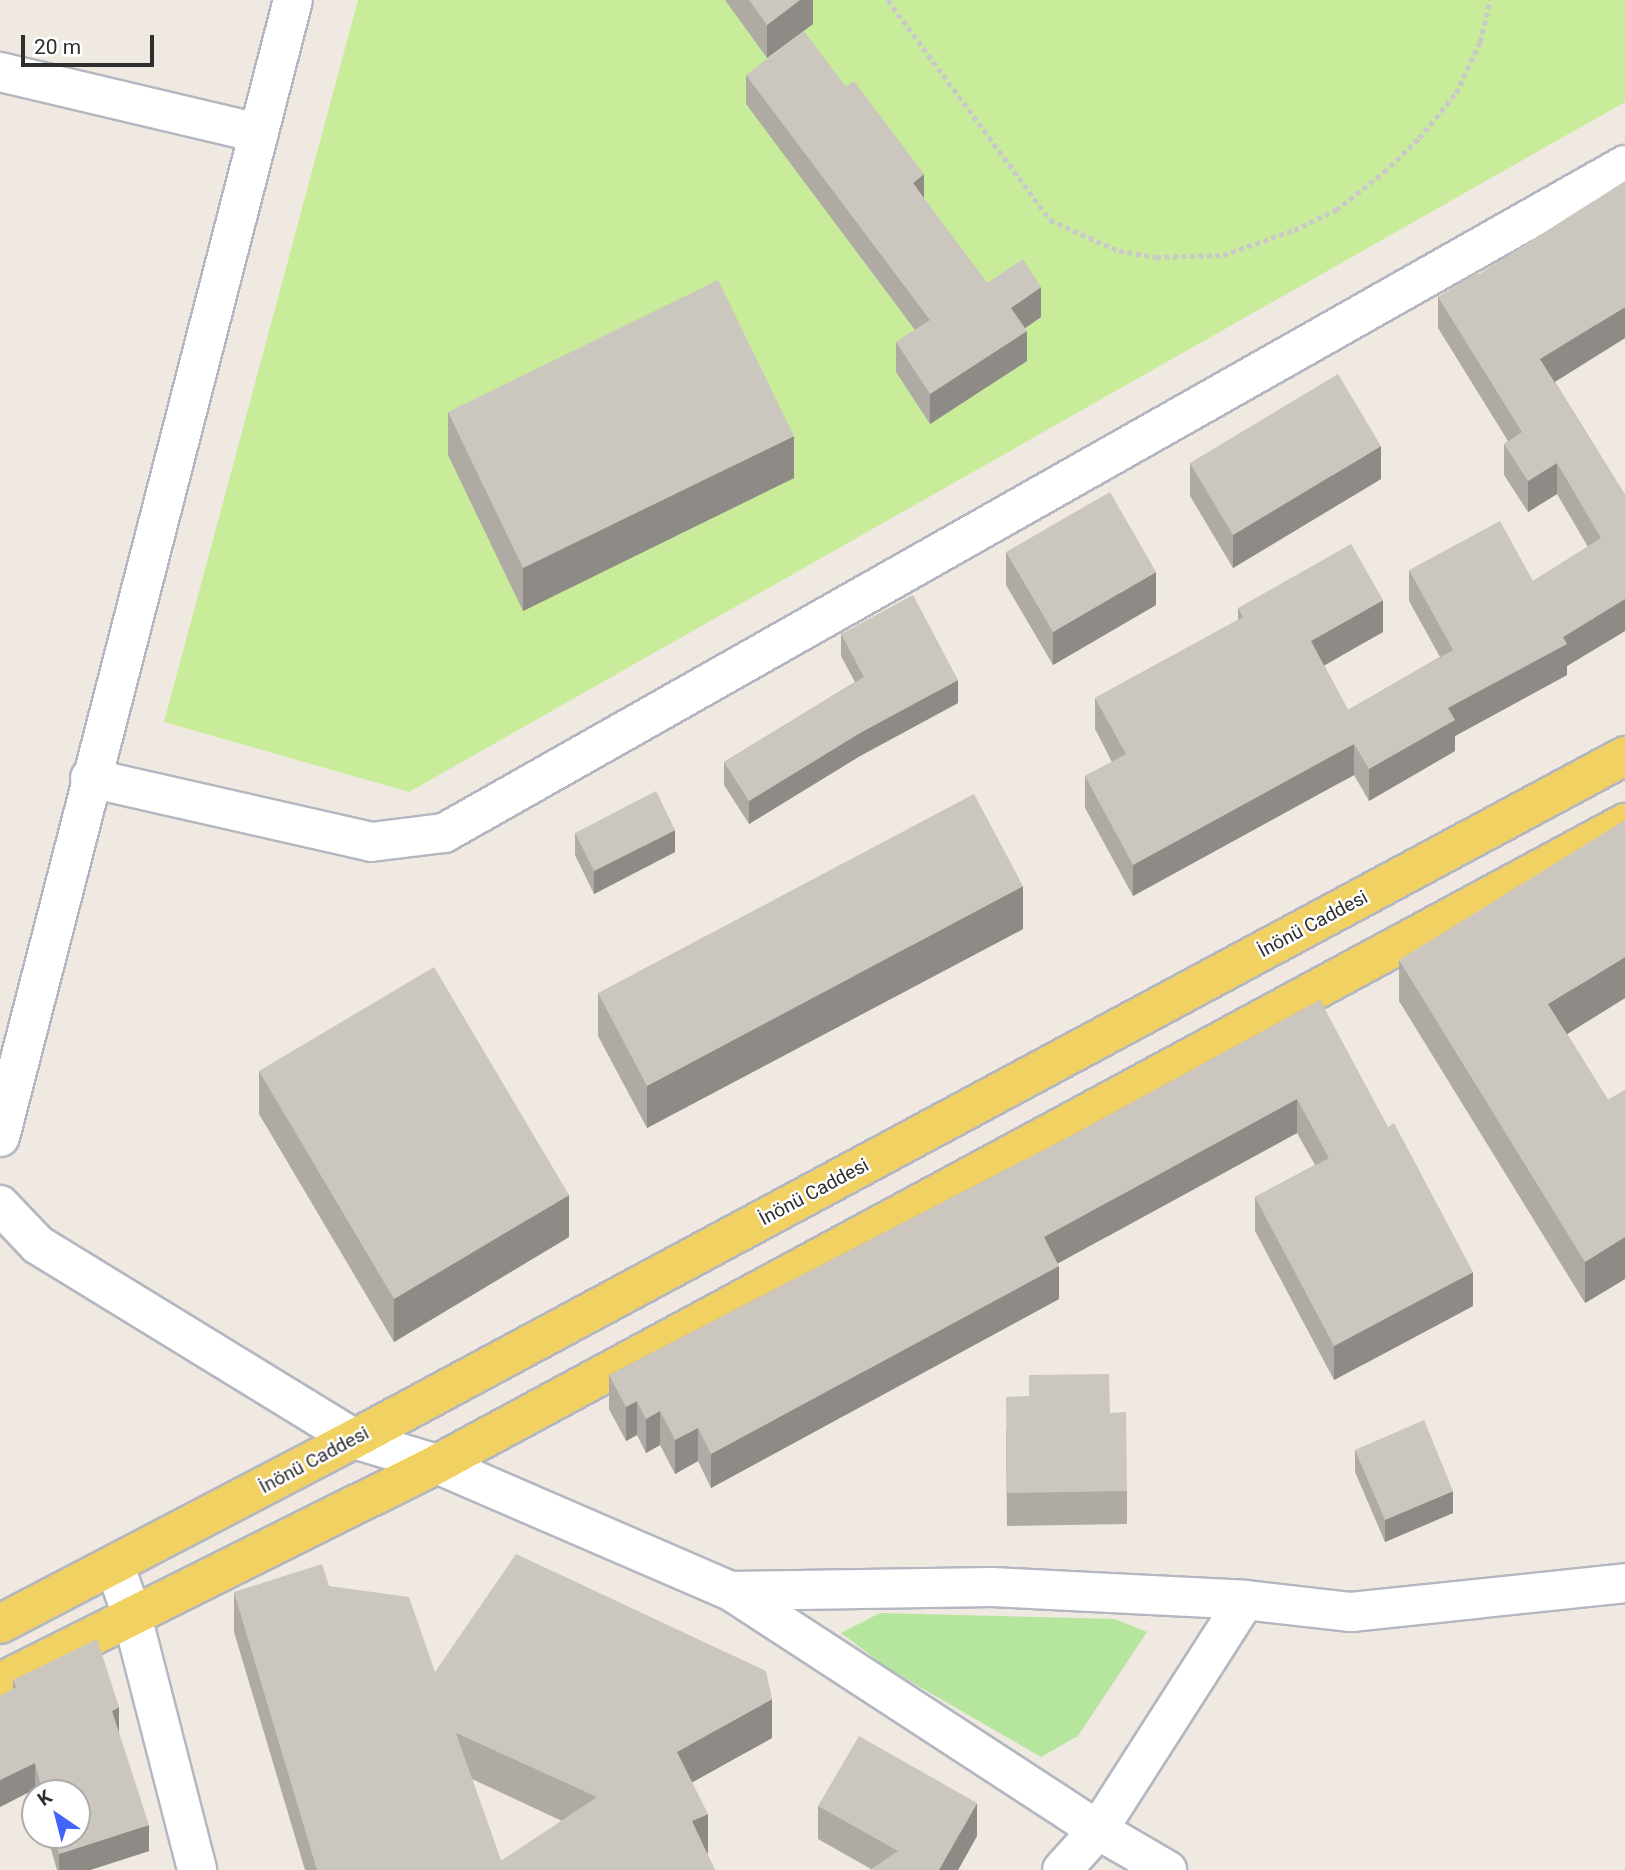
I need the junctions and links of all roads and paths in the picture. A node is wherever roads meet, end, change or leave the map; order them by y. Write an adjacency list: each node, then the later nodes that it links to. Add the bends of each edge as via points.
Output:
1 (293, 0): 5 (street)
2 (888, 0): 3 (path, via 1049,220 1119,251 1156,257 1223,254 1336,210 1384,173 1456,93 1480,42)
3 (1490, 0)
4 (0, 72): 5 (street)
5 (258, 133): 8 (street)
6 (1625, 165): 8 (street, via 444,833 371,842)
7 (1625, 756): 12 (main road, İnönü Caddesi)
8 (90, 778): 10 (street)
9 (1625, 823): 13 (main road)
10 (0, 1137)
11 (0, 1205): 12 (street, via 38,1245)
12 (354, 1439): 13 (street); 14 (main road, İnönü Caddesi)
13 (437, 1464): 16 (street); 18 (main road)
14 (116, 1566): 18 (street); 19 (main road, İnönü Caddesi)
15 (1625, 1583): 17 (street, via 1351,1612)
16 (732, 1591): 17 (street, via 992,1587); 21 (street)
17 (1245, 1600): 21 (street)
18 (132, 1616): 20 (main road); 22 (street)
19 (0, 1624)
20 (0, 1682)
21 (1098, 1830): 23 (street); 24 (street)
22 (197, 1870)
23 (1062, 1870)
24 (1167, 1870)

